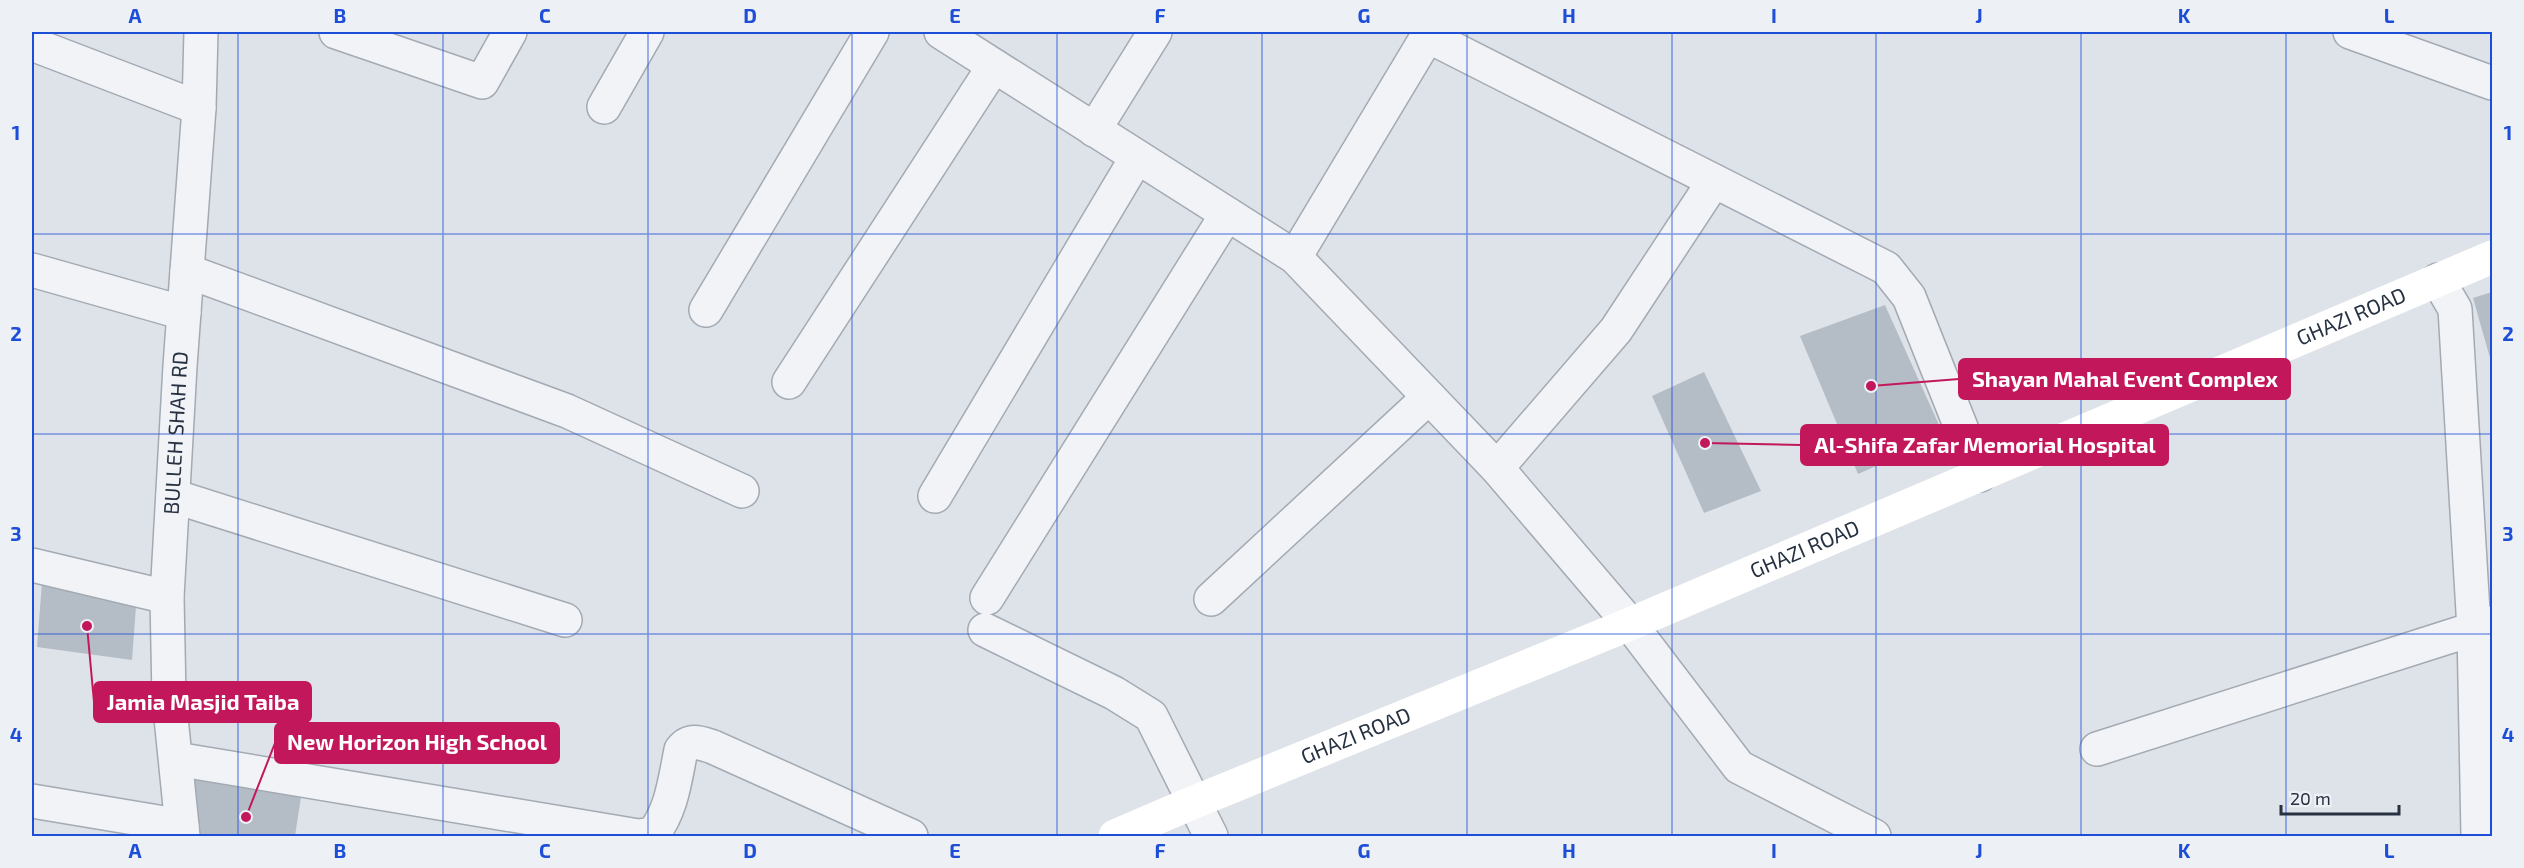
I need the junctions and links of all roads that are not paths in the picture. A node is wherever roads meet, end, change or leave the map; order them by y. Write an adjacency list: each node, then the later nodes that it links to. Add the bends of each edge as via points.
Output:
1 (201, 32): 14 (street, BULLEH SHAH RD)
2 (336, 32): 3 (street, via 482,82)
3 (510, 32)
4 (647, 32): 13 (street)
5 (872, 32): 24 (street)
6 (941, 32): 11 (street)
7 (1155, 32): 15 (street)
8 (2350, 32): 12 (street)
9 (1429, 34): 17 (street); 19 (street)
10 (32, 44): 14 (street)
11 (994, 66): 15 (street); 26 (street)
12 (2493, 83)
13 (604, 107)
14 (199, 108): 22 (street, BULLEH SHAH RD)
15 (1094, 130): 16 (street)
16 (1137, 157): 18 (street); 32 (street)
17 (1714, 181): 28 (street, via 1617,330); 29 (street, via 1886,268 1909,297)
18 (1227, 214): 19 (street); 42 (street, via 986,614 1151,716)
19 (1295, 257): 27 (street)
20 (2493, 257): 23 (main road, GHAZI ROAD)
21 (32, 270): 25 (street)
22 (187, 271): 25 (street, BULLEH SHAH RD); 30 (street, via 567,411)
23 (2438, 280): 29 (main road, GHAZI ROAD); 38 (street, via 2455,309)
24 (706, 310)
25 (184, 313): 31 (street, BULLEH SHAH RD)
26 (789, 382)
27 (1429, 397): 28 (street); 35 (street)
28 (1497, 468): 37 (street)
29 (1980, 475): 37 (main road, GHAZI ROAD)
30 (742, 491)
31 (172, 496): 34 (street, BULLEH SHAH RD); 36 (street)
32 (935, 496)
33 (32, 565): 34 (street)
34 (167, 597): 40 (street, BULLEH SHAH RD, via 169,698)
35 (1211, 599)
36 (565, 620)
37 (1630, 624): 42 (main road, GHAZI ROAD); 47 (street, via 1739,767)
38 (2483, 626): 39 (street); 48 (street)
39 (2097, 749)
40 (176, 759): 43 (street, BULLEH SHAH RD); 44 (street, via 638,836 653,834 662,822 681,750 694,741)
41 (32, 801): 43 (street)
42 (1192, 802): 45 (main road, GHAZI ROAD); 46 (street)
43 (183, 831)
44 (911, 837)
45 (1115, 837)
46 (1210, 837)
47 (1874, 837)
48 (2478, 837)

